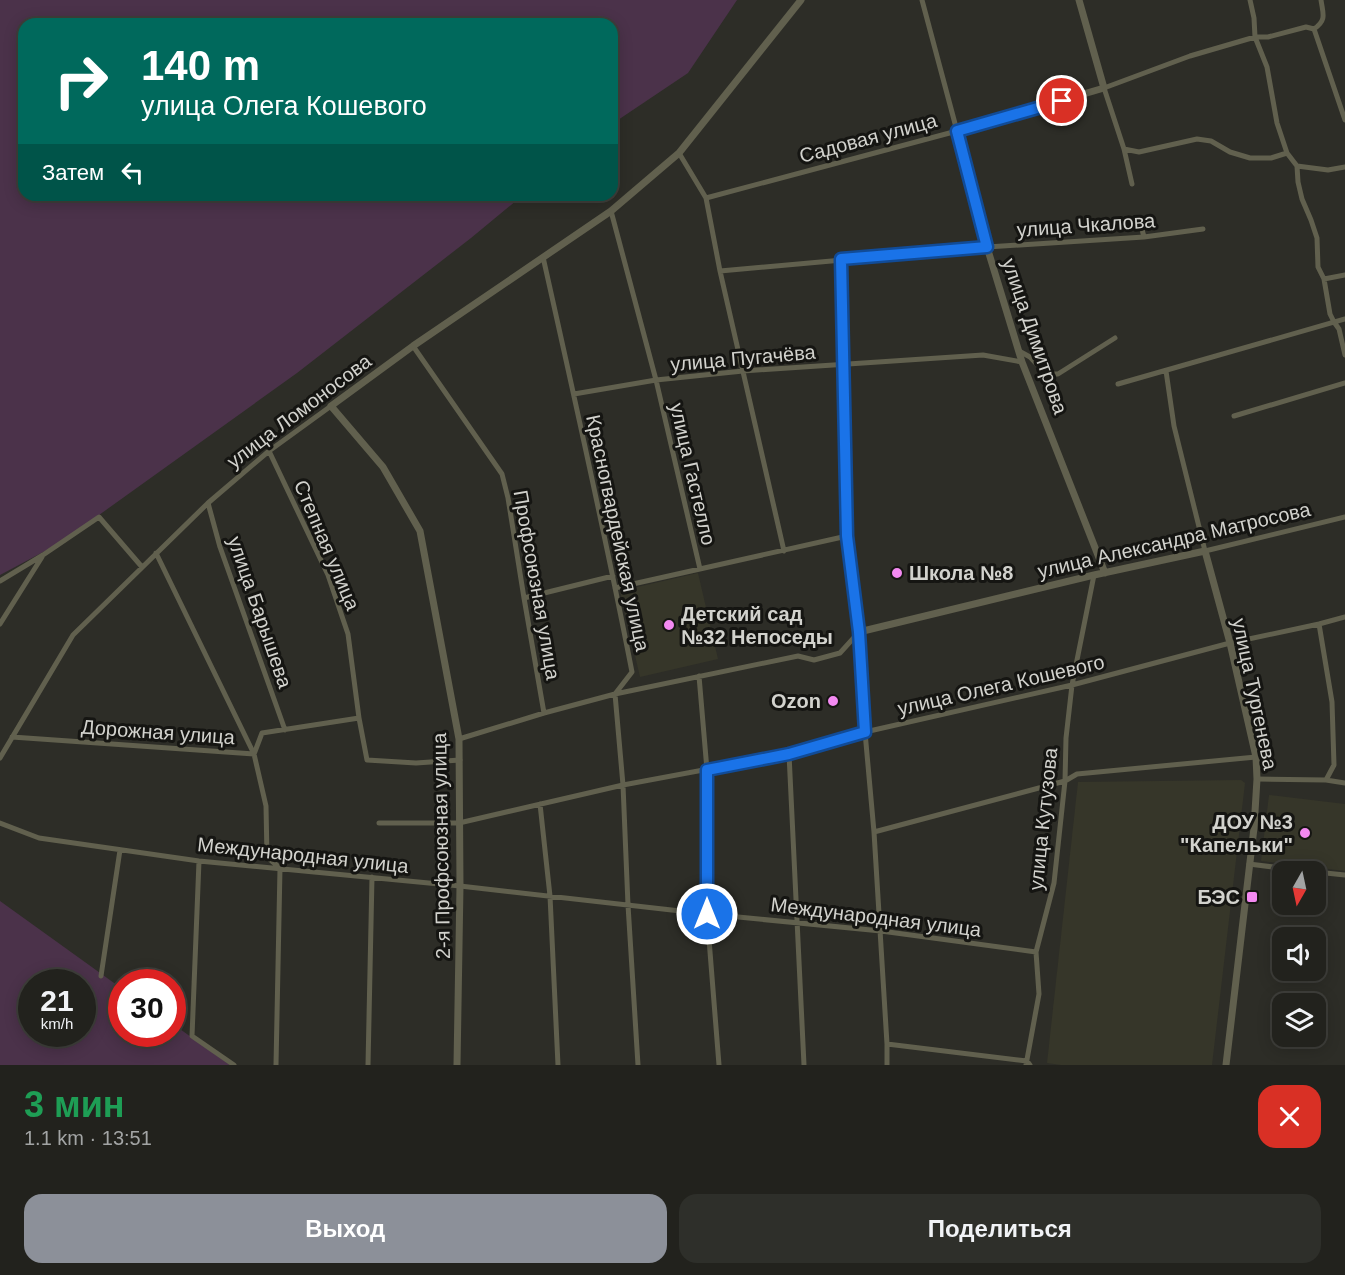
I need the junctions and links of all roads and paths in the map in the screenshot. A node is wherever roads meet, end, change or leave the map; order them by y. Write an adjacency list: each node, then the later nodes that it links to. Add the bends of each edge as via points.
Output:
1 (801, 0): 12 (street, улица Ломоносова)
2 (922, 0): 10 (street, улица Димитрова)
3 (1079, 0): 8 (street)
4 (1250, 0): 7 (street)
5 (1321, 0): 6 (street, via 1324,18)
6 (1314, 29): 7 (street, Садовая улица, via 1306,27); 9 (street)
7 (1255, 37): 8 (street, Садовая улица); 13 (street, via 1267,67)
8 (1104, 88): 10 (street, Садовая улица); 11 (street)
9 (1345, 120)
10 (957, 131): 17 (street, Садовая улица); 22 (street, улица Димитрова)
11 (1124, 149): 13 (street, via 1139,152 1197,139 1250,158); 16 (street)
12 (679, 153): 17 (street); 18 (street, улица Ломоносова)
13 (1287, 153): 14 (street)
14 (1297, 166): 15 (street, via 1328,170); 27 (street, via 1302,199 1317,238 1318,267)
15 (1345, 167)
16 (1132, 184)
17 (706, 198): 25 (street)
18 (611, 211): 23 (street, улица Ломоносова); 38 (street, улица Гастелло)
19 (1139, 218): 21 (street)
20 (1203, 229): 21 (street, улица Чкалова)
21 (1144, 237): 22 (street, улица Чкалова)
22 (987, 247): 24 (street, улица Чкалова); 32 (street, улица Димитрова)
23 (543, 257): 31 (street, улица Ломоносова); 41 (street, Красногвардейская улица)
24 (841, 259): 25 (street, улица Чкалова); 35 (street)
25 (720, 271): 36 (street)
26 (1345, 275): 27 (street)
27 (1324, 279): 29 (street)
28 (1345, 319): 29 (street)
29 (1334, 322): 33 (street); 37 (street)
30 (1115, 338): 32 (street, via 1058,374 1046,374)
31 (413, 346): 42 (street, улица Ломоносова); 59 (street, Профсоюзная улица, via 502,474)
32 (1019, 351): 34 (street, улица Димитрова)
33 (1345, 355)
34 (1023, 362): 35 (street, улица Пугачёва, via 982,355); 54 (street, улица Димитрова)
35 (843, 365): 36 (street, улица Пугачёва); 47 (street)
36 (743, 371): 38 (street, улица Пугачёва); 48 (street)
37 (1166, 371): 40 (street); 49 (street, улица Тургенева, via 1174,426)
38 (656, 380): 41 (street, улица Пугачёва); 53 (street, улица Гастелло)
39 (1345, 383): 43 (street)
40 (1118, 384)
41 (574, 394): 56 (street, Красногвардейская улица)
42 (331, 406): 44 (street, улица Ломоносова); 73 (street, 2-я Профсоюзная улица, via 383,467 420,531)
43 (1234, 416)
44 (269, 451): 45 (street, улица Ломоносова); 69 (street, Степная улица, via 332,585 348,634)
45 (208, 503): 50 (street, улица Ломоносова); 70 (street, улица Барышева)
46 (1345, 517): 49 (street, улица Александра Матросова)
47 (847, 536): 48 (street); 63 (street)
48 (784, 550): 53 (street)
49 (1205, 551): 54 (street, улица Александра Матросова); 64 (street, улица Тургенева)
50 (156, 553): 52 (street, улица Ломоносова); 74 (street)
51 (43, 555): 52 (street, via 99,517); 57 (street); 61 (street)
52 (142, 567): 72 (street, улица Ломоносова, via 73,635)
53 (700, 569): 58 (street)
54 (1105, 573): 55 (street, улица Александра Матросова)
55 (1094, 575): 63 (street, улица Александра Матросова); 66 (street, улица Кутузова)
56 (613, 576): 58 (street, Красногвардейская улица); 59 (street)
57 (0, 581)
58 (615, 588): 67 (street, Красногвардейская улица, via 632,672)
59 (524, 598): 68 (street, Профсоюзная улица)
60 (1345, 617): 62 (street, улица Олега Кошевого)
61 (0, 624)
62 (1319, 624): 64 (street, улица Олега Кошевого); 81 (street, via 1332,702 1334,765)
63 (859, 632): 65 (street, via 840,653 814,660 798,656); 71 (street)
64 (1230, 643): 66 (street, улица Олега Кошевого); 76 (street, улица Тургенева)
65 (699, 676): 67 (street); 79 (street)
66 (1072, 685): 71 (street, улица Олега Кошевого); 82 (street, улица Кутузова)
67 (615, 694): 68 (street); 84 (street)
68 (544, 713): 73 (street)
69 (359, 718): 70 (street, Дорожная улица); 78 (street, Степная улица, via 367,760 416,764)
70 (285, 730): 74 (street, Дорожная улица, via 262,733)
71 (865, 732): 75 (street, улица Олега Кошевого); 89 (street)
72 (12, 737): 74 (street, Дорожная улица); 77 (street, улица Ломоносова)
73 (459, 738): 78 (street, 2-я Профсоюзная улица)
74 (254, 754): 94 (street, via 266,806 267,857)
75 (789, 754): 79 (street, улица Олега Кошевого); 102 (street)
76 (1256, 757): 80 (street, улица Тургенева); 82 (street, via 1077,774)
77 (0, 758)
78 (459, 760): 88 (street, 2-я Профсоюзная улица)
79 (707, 770): 84 (street, улица Олега Кошевого); 101 (street)
80 (1257, 779): 81 (street); 92 (street, улица Тургенева)
81 (1326, 780): 83 (street)
82 (1065, 781): 89 (street); 104 (street, улица Кутузова, via 1054,883)
83 (1345, 783)
84 (623, 785): 85 (street, улица Олега Кошевого); 100 (street)
85 (540, 804): 88 (street, улица Олега Кошевого); 99 (street)
86 (0, 823): 90 (street, Международная улица, via 39,838)
87 (379, 823): 88 (street, улица Олега Кошевого)
88 (459, 823): 98 (street, 2-я Профсоюзная улица)
89 (874, 832): 103 (street)
90 (120, 850): 91 (street, Международная улица); 105 (street)
91 (199, 861): 94 (street, Международная улица); 108 (street, via 192,1036)
92 (1249, 864): 93 (street); 117 (street, улица Тургенева)
93 (1272, 867)
94 (280, 868): 97 (street, Международная улица); 109 (street)
95 (1326, 873): 96 (street)
96 (1345, 875)
97 (372, 877): 98 (street, Международная улица); 110 (street)
98 (460, 886): 99 (street, Международная улица); 111 (street, 2-я Профсоюзная улица)
99 (550, 896): 100 (street, Международная улица); 112 (street)
100 (628, 905): 101 (street, Международная улица); 113 (street)
101 (707, 914): 102 (street, Международная улица); 114 (street)
102 (798, 923): 103 (street, Международная улица); 115 (street)
103 (881, 931): 104 (street, Международная улица); 106 (street)
104 (1036, 952): 107 (street, улица Кутузова, via 1039,994)
105 (101, 976)
106 (887, 1044): 107 (street); 116 (street)
107 (1027, 1064)
108 (234, 1065)
109 (276, 1065)
110 (368, 1065)
111 (457, 1065)
112 (558, 1065)
113 (638, 1065)
114 (719, 1065)
115 (804, 1065)
116 (887, 1065)
117 (1226, 1065)

